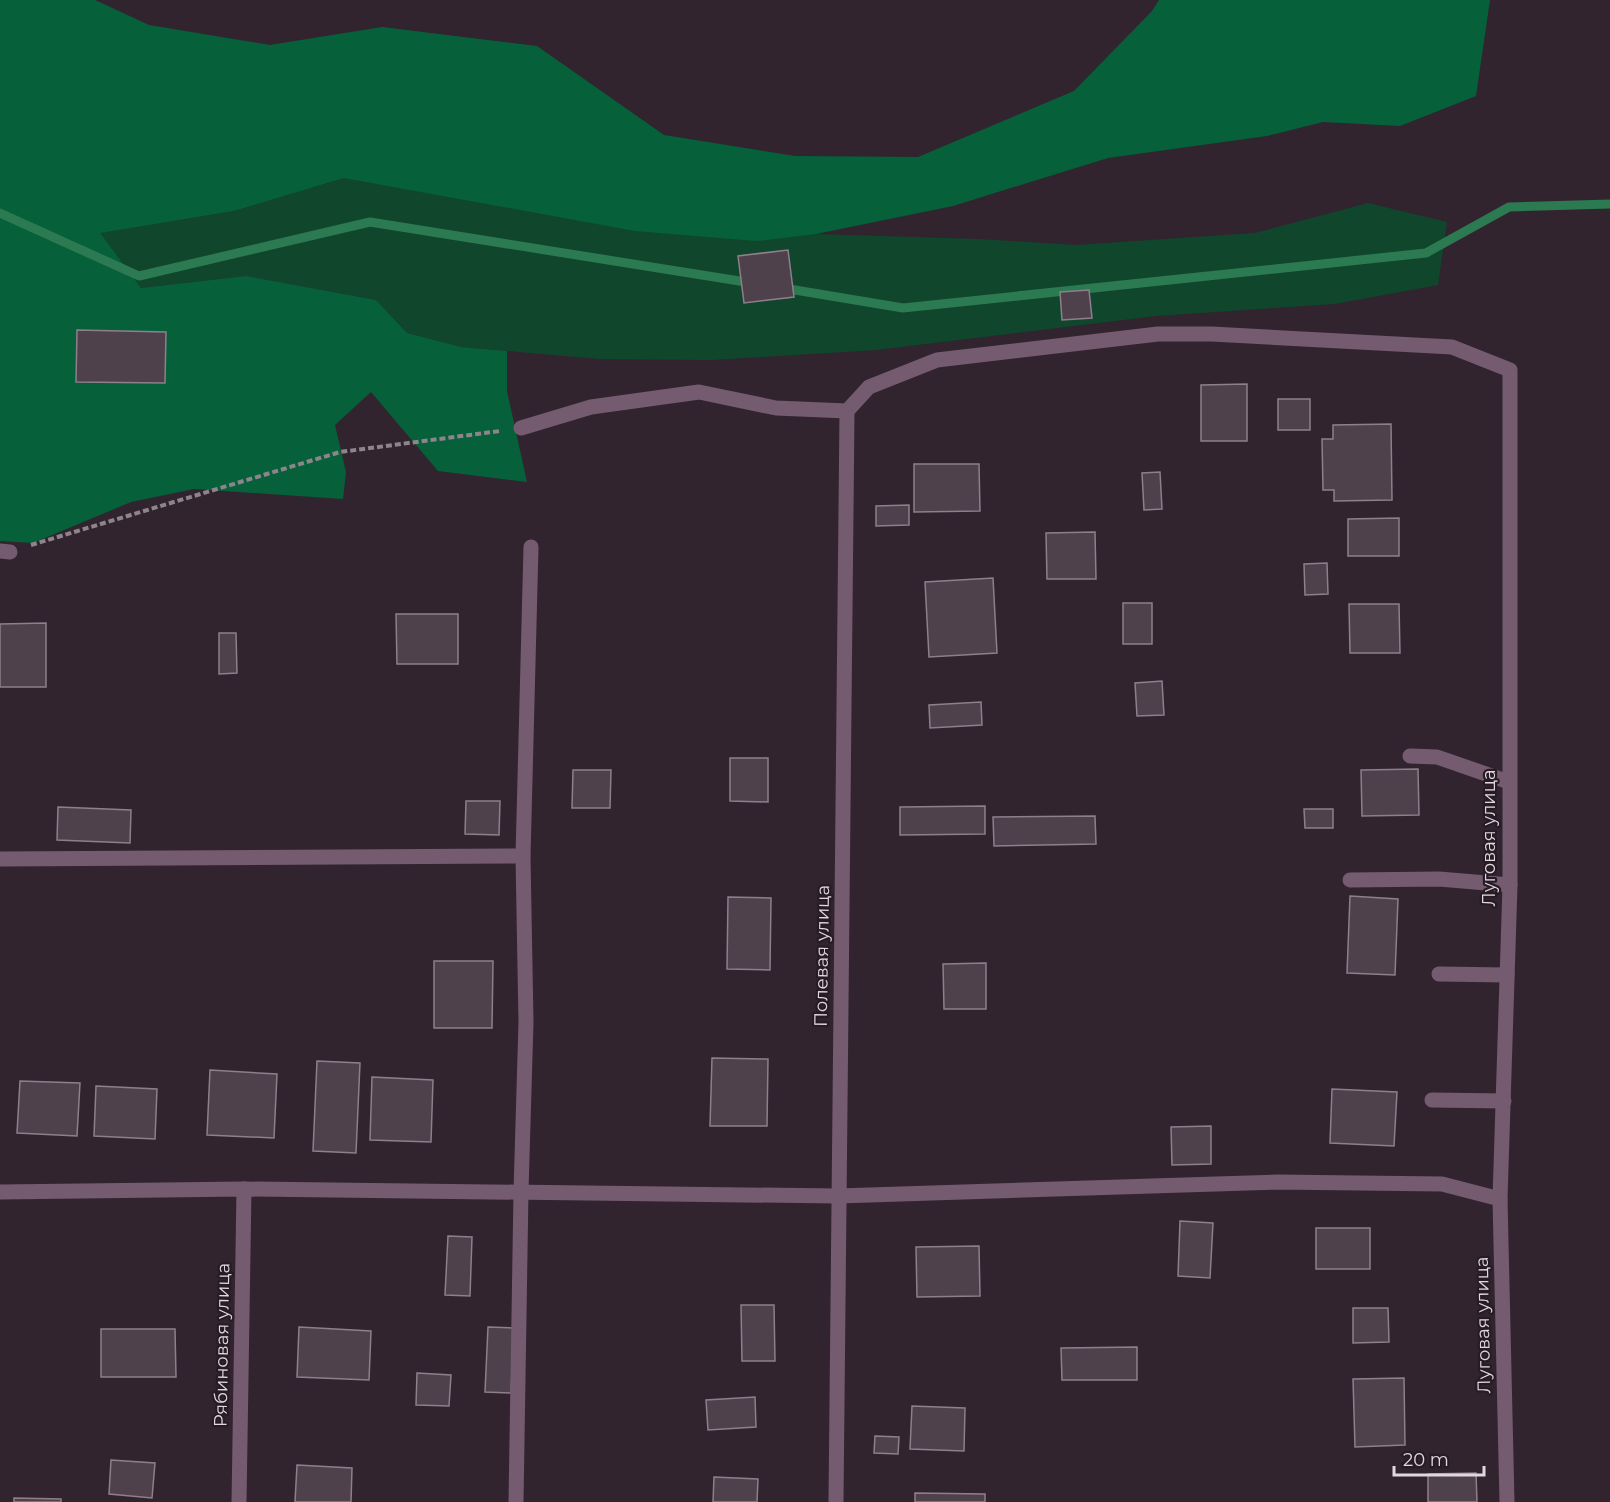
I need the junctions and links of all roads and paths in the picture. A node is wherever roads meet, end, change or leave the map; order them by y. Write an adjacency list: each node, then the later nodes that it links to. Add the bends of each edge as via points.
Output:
1 (847, 411): 2 (street, via 776,408 699,392 591,407); 6 (street, Луговая улица, via 869,387 937,360 1158,334 1452,347 1510,370); 18 (street, Полевая улица)
2 (521, 428): 4 (path, via 340,452)
3 (531, 547): 7 (street)
4 (5, 551)
5 (1410, 756): 6 (street, via 1437,757)
6 (1509, 782): 10 (street, Луговая улица)
7 (523, 856): 8 (street); 16 (street, via 526,1022)
8 (0, 859)
9 (1350, 880): 10 (street, via 1439,879)
10 (1510, 885): 12 (street, Луговая улица)
11 (1439, 974): 12 (street)
12 (1507, 975): 14 (street, Луговая улица)
13 (1432, 1100): 14 (street)
14 (1504, 1101): 19 (street, Луговая улица)
15 (244, 1189): 16 (street); 17 (street); 20 (street, Рябиновая улица)
16 (521, 1191): 18 (street); 21 (street)
17 (0, 1192)
18 (838, 1196): 19 (street, via 1288,1182 1442,1184); 22 (street, Полевая улица)
19 (1500, 1199): 23 (street, Луговая улица)
20 (239, 1502)
21 (516, 1502)
22 (836, 1502)
23 (1507, 1502)

